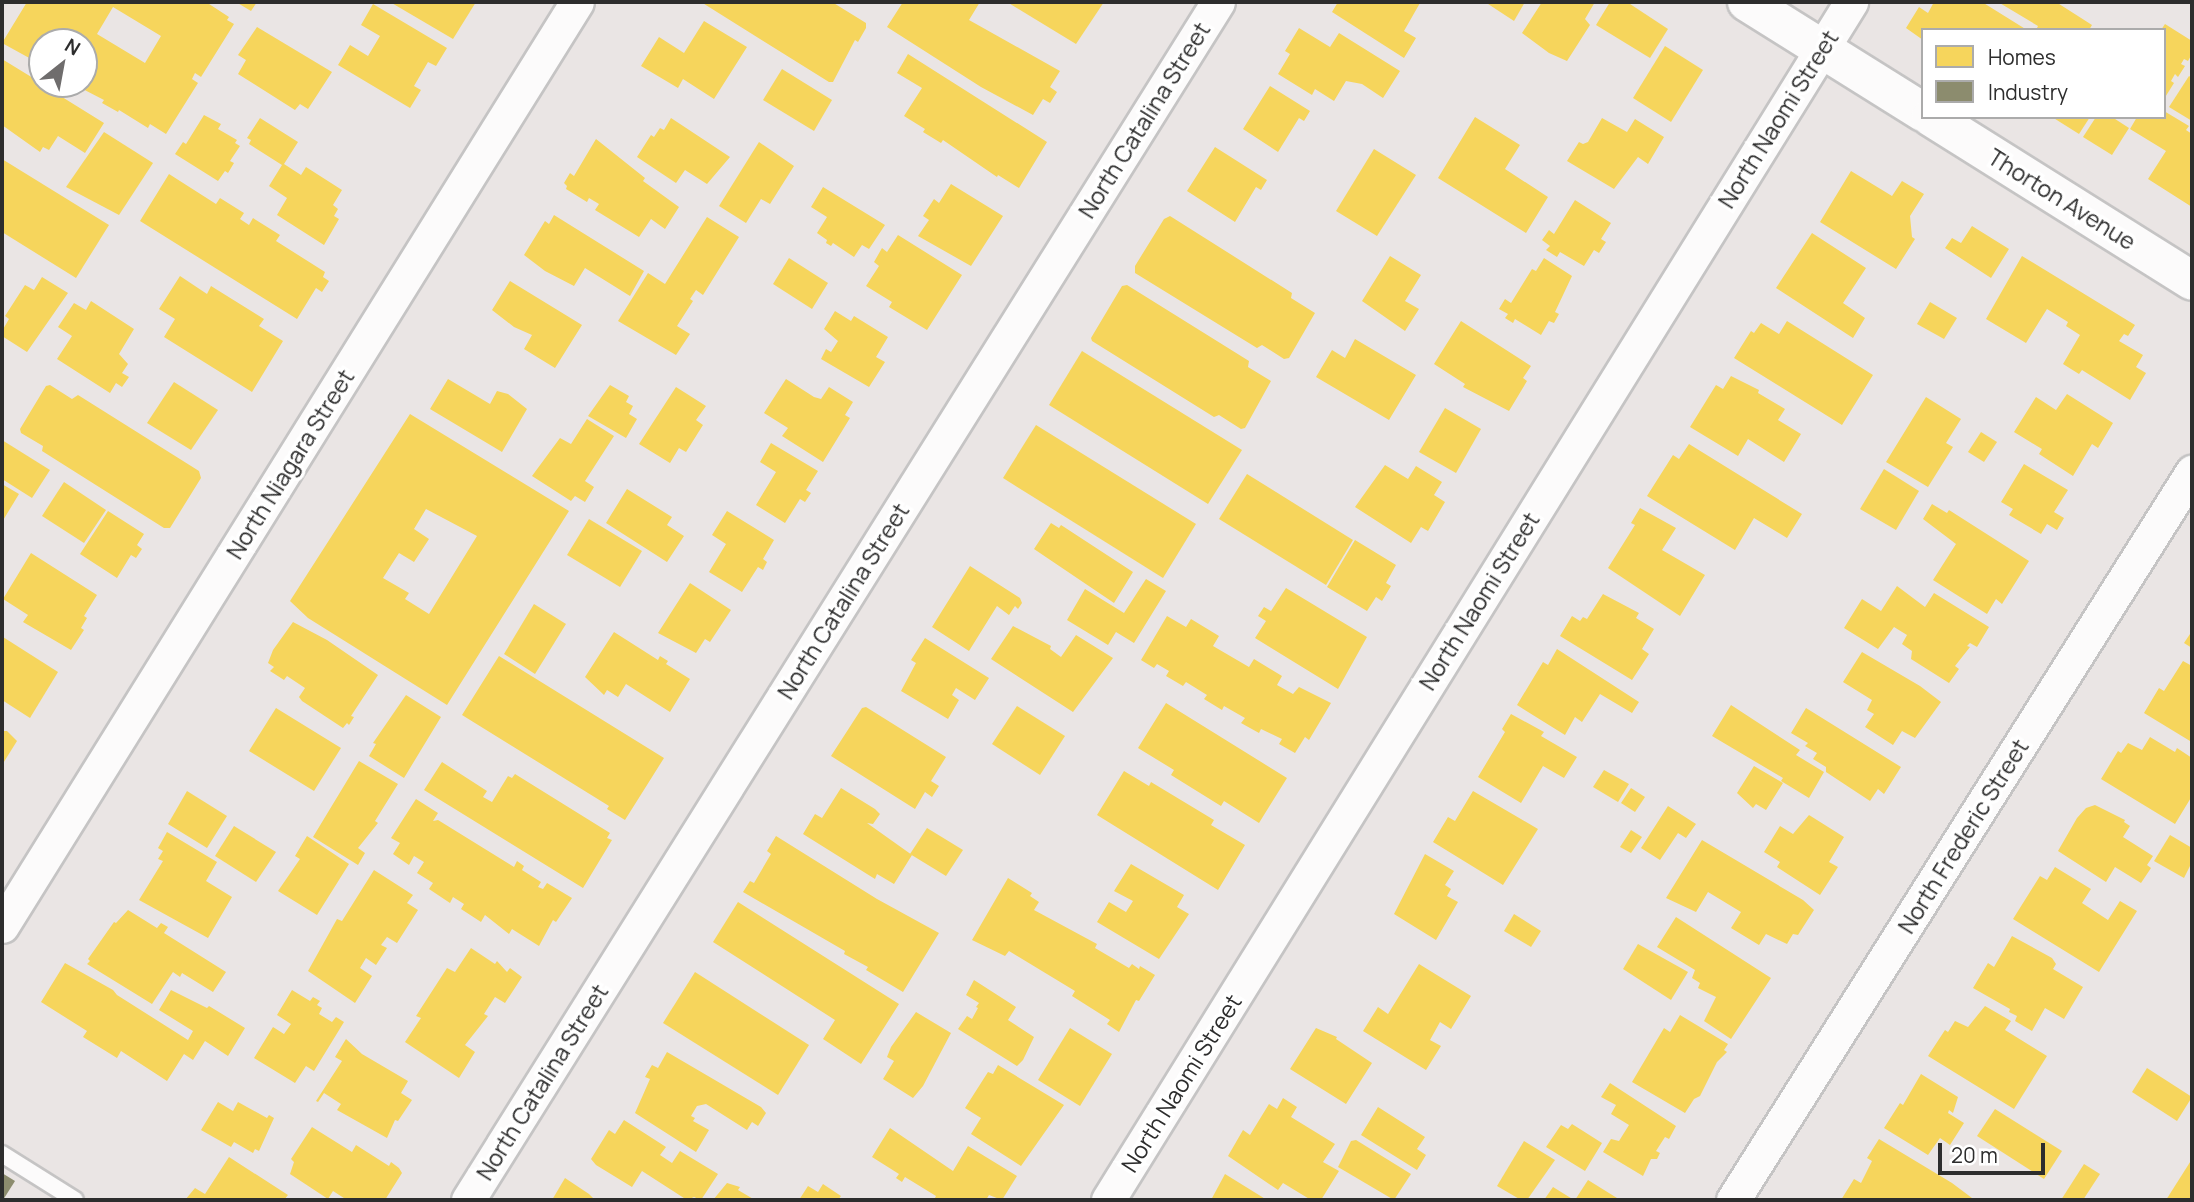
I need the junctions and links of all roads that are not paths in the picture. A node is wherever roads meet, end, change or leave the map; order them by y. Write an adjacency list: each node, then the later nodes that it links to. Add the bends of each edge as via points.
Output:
1 (577, 2): 10 (street, North Niagara Street)
2 (1218, 2): 13 (street, North Catalina Street)
3 (1747, 2): 5 (street)
4 (1851, 2): 5 (street, North Naomi Street)
5 (1822, 49): 6 (street); 14 (street, North Naomi Street)
6 (1921, 111)
7 (1934, 119): 8 (street, Thorton Avenue)
8 (2192, 281)
9 (2192, 472): 15 (street, North Frederic Street)
10 (2, 926)
11 (2, 1154): 12 (lane)
12 (75, 1200)
13 (468, 1200)
14 (1108, 1200)
15 (1733, 1200)

